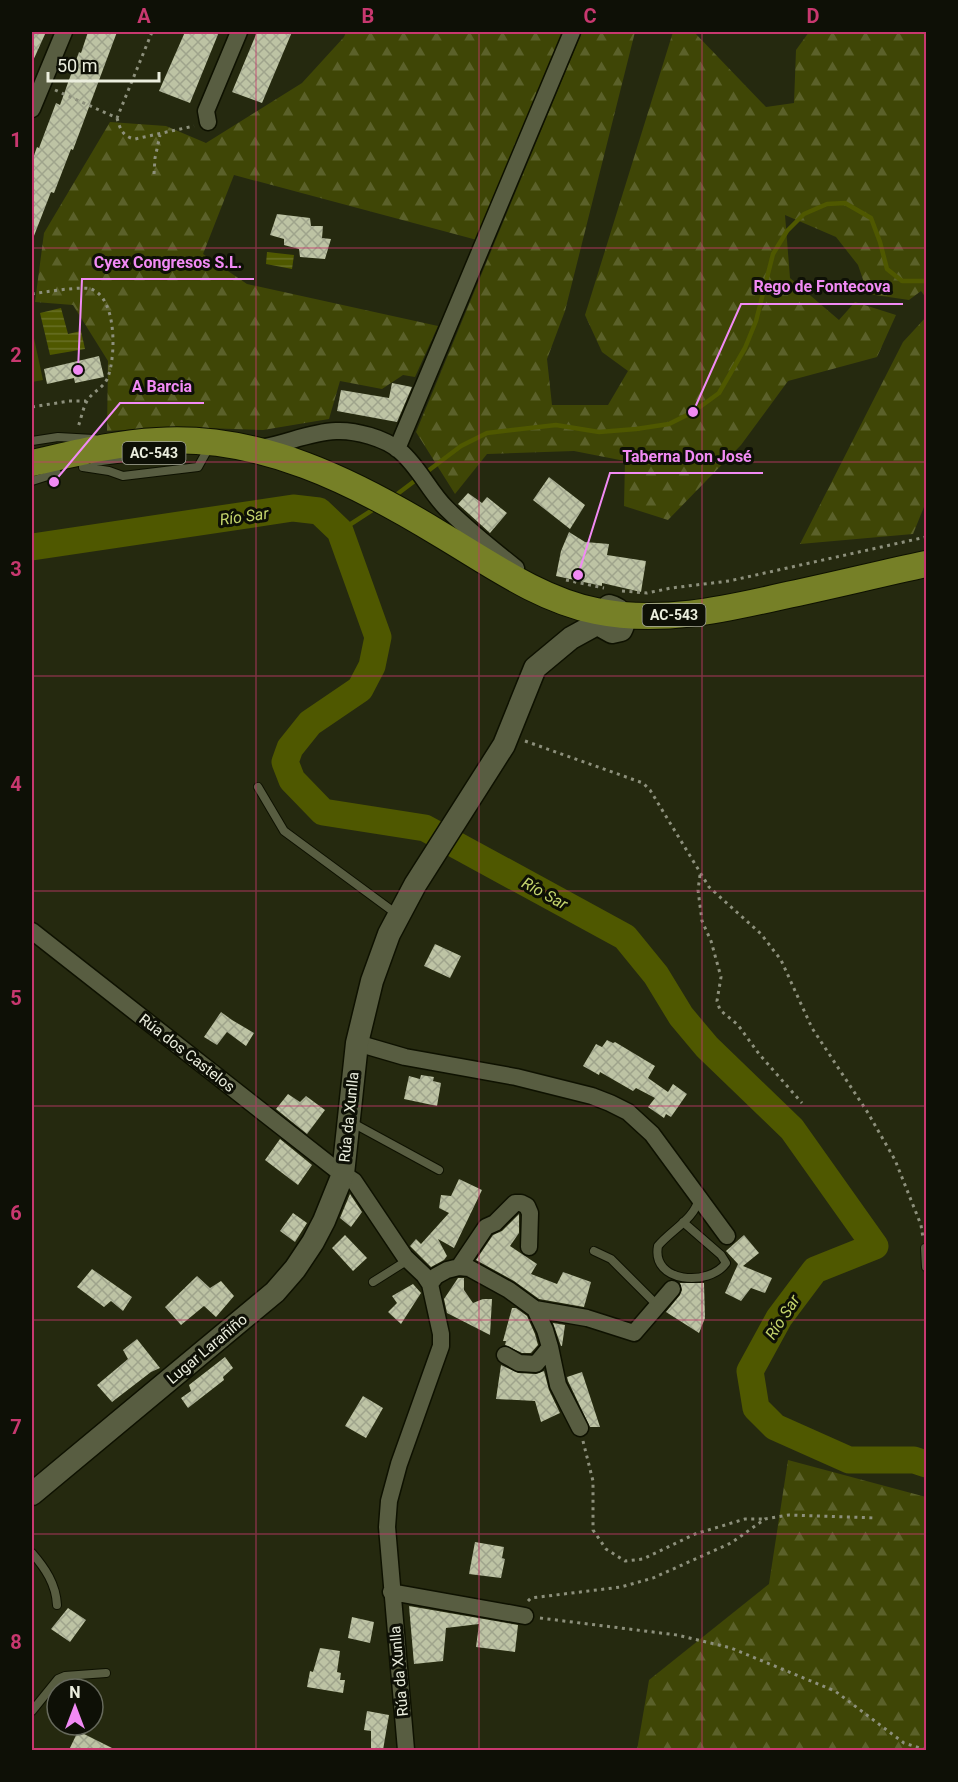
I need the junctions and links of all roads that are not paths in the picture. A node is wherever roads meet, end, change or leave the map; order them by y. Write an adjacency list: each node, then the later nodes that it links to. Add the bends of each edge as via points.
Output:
1 (64, 32): 4 (street)
2 (239, 32): 5 (street)
3 (572, 32): 11 (street)
4 (32, 108)
5 (201, 124)
6 (112, 439): 7 (lane); 8 (lane, via 58,437); 12 (lane)
7 (172, 440): 10 (main road, AC-543); 13 (main road, AC-543, via 128,443)
8 (32, 441)
9 (208, 449): 10 (main road, AC-543); 14 (main road, AC-543); 14 (lane, via 198,467 123,476 109,471)
10 (253, 449): 11 (street, via 335,431 369,436); 16 (main road, AC-543, via 292,460 348,484)
11 (397, 449): 19 (street, via 463,525)
12 (32, 455)
13 (32, 463)
14 (63, 468): 15 (main road, AC-543)
15 (32, 480)
16 (436, 531): 19 (main road, AC-543); 19 (main road, AC-543)
17 (927, 550): 20 (main road, AC-543)
18 (927, 564): 21 (main road, AC-543, via 690,614)
19 (542, 584): 20 (main road, AC-543, via 632,601 690,600); 21 (main road, AC-543, via 569,604); 22 (street, via 574,619)
20 (753, 590): 21 (street, via 690,607 637,609)
21 (612, 617): 22 (street, Rúa da Xunlla); 23 (street, Rúa da Xunlla)
22 (571, 638): 23 (street, Rúa da Xunlla)
23 (554, 653): 25 (street, Rúa da Xunlla, via 538,663 531,674 509,735)
24 (258, 787): 25 (lane, via 284,831)
25 (398, 915): 27 (street, Rúa da Xunlla, via 377,965)
26 (32, 932): 30 (street, Rúa dos Castelos)
27 (357, 1043): 28 (street, Rúa da Xunlla); 31 (street, via 405,1057 516,1077 610,1103 628,1112 652,1134)
28 (349, 1121): 29 (lane); 30 (street, Rúa da Xunlla)
29 (439, 1170)
30 (343, 1174): 37 (street, Rúa da Xunlla, via 354,1181); 48 (street, Lugar Larañiño, via 324,1221 287,1280)
31 (699, 1197): 32 (lane, via 698,1206); 33 (street)
32 (683, 1222): 32 (lane, via 658,1246 661,1265 669,1274 679,1277 707,1276 722,1269 726,1263 722,1255)
33 (727, 1236)
34 (529, 1247): 38 (street, via 530,1213 527,1206 515,1203 486,1227)
35 (925, 1248): 39 (lane)
36 (594, 1251): 43 (lane, via 611,1259)
37 (408, 1260): 40 (lane); 41 (street, Rúa da Xunlla)
38 (459, 1267): 41 (street, via 436,1276); 44 (street, via 469,1268 508,1290)
39 (927, 1267)
40 (373, 1282)
41 (430, 1284): 50 (street, Rúa da Xunlla, via 441,1346 389,1501)
42 (672, 1289): 43 (street)
43 (658, 1306): 44 (street, via 634,1333 587,1318)
44 (535, 1310): 45 (street)
45 (550, 1347): 46 (street, via 536,1364 519,1364); 47 (street, via 558,1384)
46 (505, 1355)
47 (580, 1428)
48 (32, 1494)
49 (32, 1553): 51 (lane, via 50,1578)
50 (391, 1592): 52 (street); 55 (street, Rúa da Xunlla)
51 (57, 1605)
52 (521, 1615)
53 (106, 1673): 54 (lane, via 58,1679)
54 (32, 1711)
55 (406, 1750)

